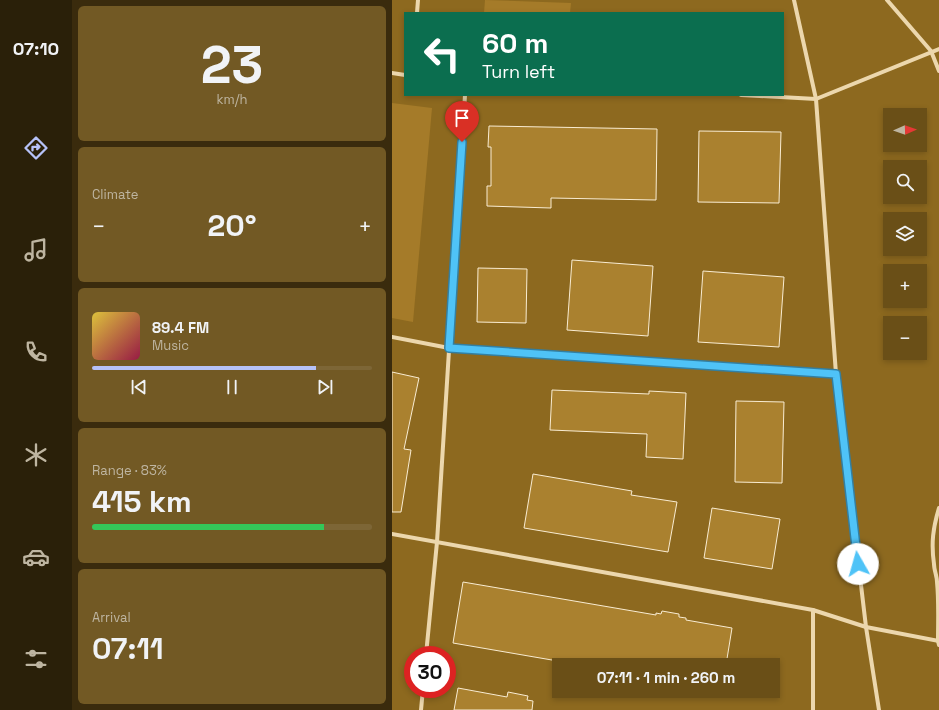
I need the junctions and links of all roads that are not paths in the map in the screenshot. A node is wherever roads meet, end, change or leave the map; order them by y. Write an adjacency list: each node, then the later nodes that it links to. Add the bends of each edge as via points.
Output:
1 (418, 0): 4 (street)
2 (794, 0): 12 (street)
3 (887, 0): 6 (street)
4 (417, 12)
5 (939, 49): 6 (street)
6 (931, 52): 7 (street); 12 (street)
7 (939, 70)
8 (392, 73): 9 (street)
9 (404, 75)
10 (465, 96): 14 (street)
11 (760, 96): 12 (street)
12 (816, 99): 15 (street)
13 (392, 338): 14 (street)
14 (449, 348): 15 (street); 18 (street)
15 (836, 374): 20 (street)
16 (939, 508): 21 (street, via 934,523 932,552 938,580)
17 (392, 534): 18 (street)
18 (437, 542): 19 (street); 22 (street)
19 (813, 610): 20 (street); 25 (street)
20 (866, 627): 21 (street); 26 (street)
21 (939, 642)
22 (427, 646)
23 (422, 698): 24 (street)
24 (421, 710)
25 (814, 710)
26 (879, 710)

